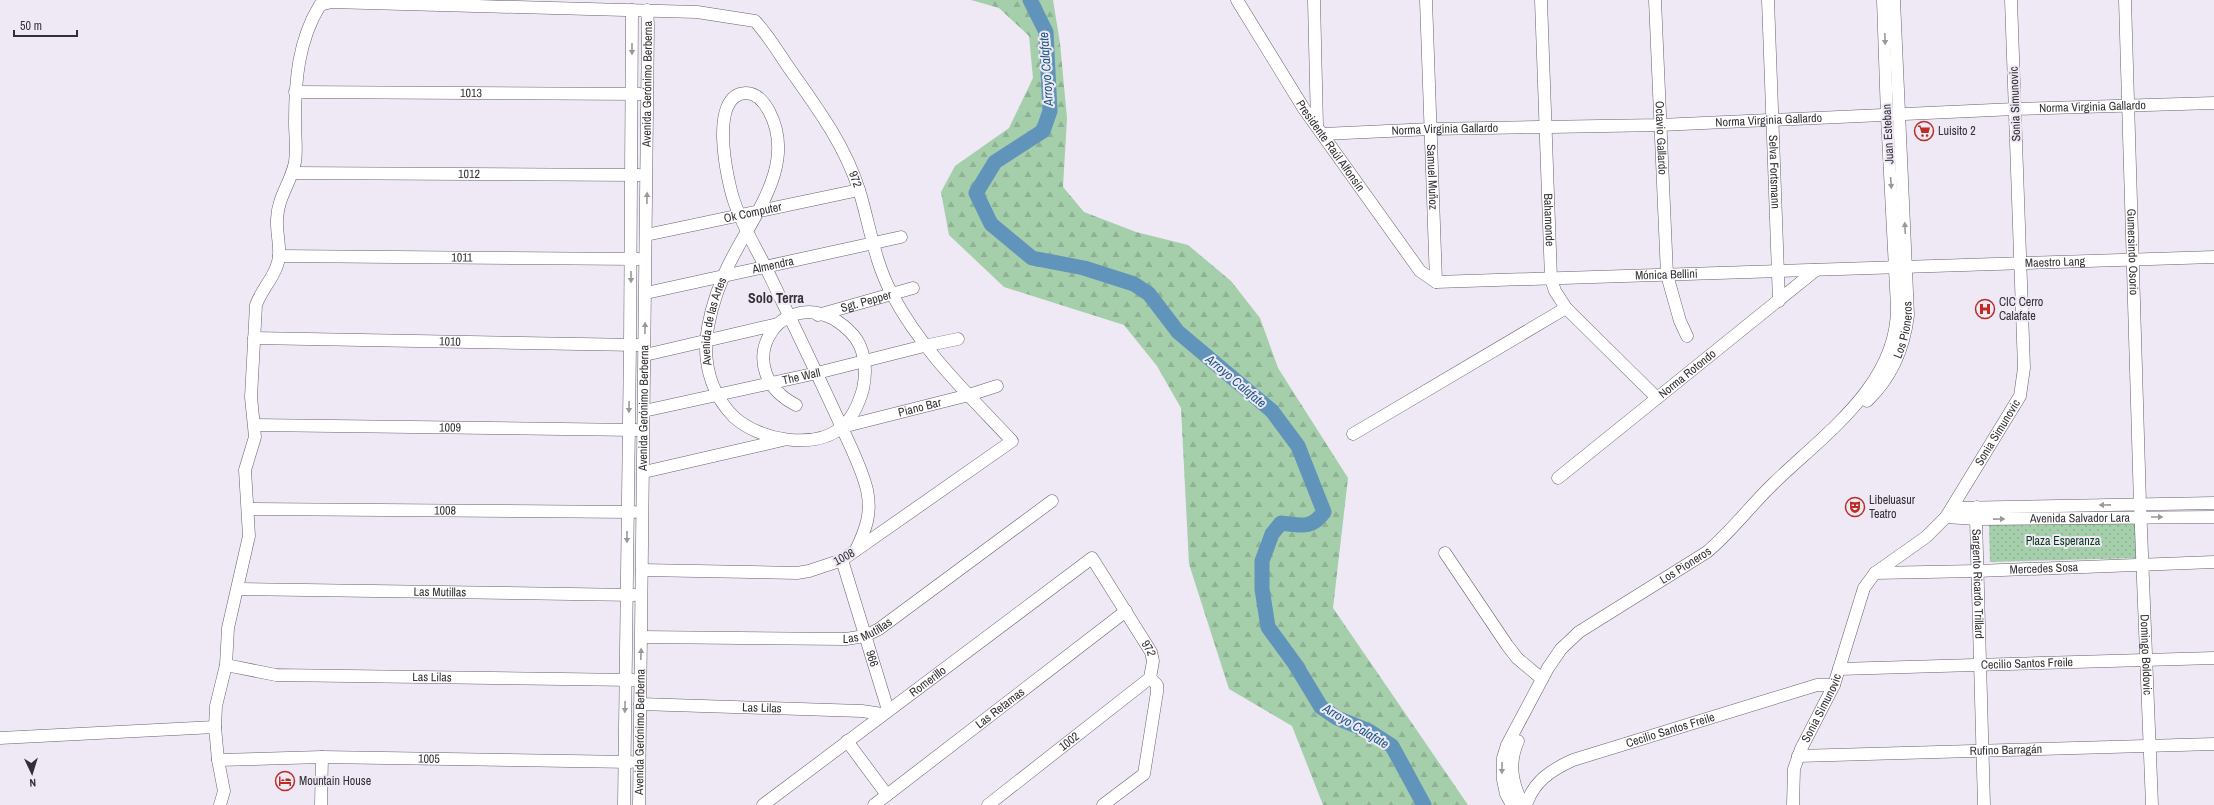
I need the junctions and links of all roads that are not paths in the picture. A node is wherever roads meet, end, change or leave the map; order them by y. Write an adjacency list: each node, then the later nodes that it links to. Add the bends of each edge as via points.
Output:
1 (1237, 0): 24 (street, Presidente Raúl Alfonsín)
2 (1314, 0): 24 (street)
3 (1426, 0): 23 (street, Samuel Muñoz)
4 (1541, 0): 22 (street, Bahamonde)
5 (1655, 0): 21 (street, Octavio Gallardo)
6 (1768, 0): 20 (street, Selva Fortsmann)
7 (1883, 0): 19 (street, Juan Esteban, one-way to 19)
8 (1894, 0): 19 (street, Juan Esteban)
9 (2011, 0): 18 (street, Sonia Simunovic)
10 (2125, 0): 17 (street, Gumersindo Osorio)
11 (632, 10): 12 (street, 972); 13 (street, 972, via 331,2 320,5 310,21 299,57); 14 (street, Avenida Gerónimo Berberna, one-way to 14)
12 (647, 10): 15 (street, Avenida Gerónimo Berberna); 28 (street, 972, via 718,14 755,22 837,139)
13 (295, 92): 14 (street, 1013); 25 (street, via 295,161)
14 (632, 94): 15 (street, 1013); 26 (street, Avenida Gerónimo Berberna)
15 (648, 94): 27 (street, Avenida Gerónimo Berberna)
16 (2214, 103): 17 (street, Norma Virginia Gallardo)
17 (2129, 105): 18 (street, Norma Virginia Gallardo); 39 (street, Gumersindo Osorio)
18 (2015, 109): 19 (street, Norma Virginia Gallardo); 40 (street, Sonia Simunovic)
19 (1893, 116): 20 (street, Norma Virginia Gallardo); 42 (street, Juan Esteban)
20 (1772, 121): 21 (street, Norma Virginia Gallardo); 44 (street, Selva Fortsmann)
21 (1660, 125): 22 (street, Norma Virginia Gallardo); 45 (street, Octavio Gallardo)
22 (1545, 126): 23 (street, Norma Virginia Gallardo); 47 (street, Bahamonde)
23 (1431, 129): 24 (street, Norma Virginia Gallardo); 48 (street, Samuel Muñoz)
24 (1320, 130): 48 (street, Presidente Raúl Alfonsín, via 1420,271)
25 (292, 173): 26 (street, 1012); 35 (street, via 278,206)
26 (631, 175): 27 (street, 1012); 37 (street, Avenida Gerónimo Berberna)
27 (647, 175): 32 (street, Avenida Gerónimo Berberna, one-way to 27)
28 (859, 190): 29 (street, Ok Computer); 34 (street, 972)
29 (757, 212): 30 (street, Ok Computer); 30 (street, Avenida de las Artes, via 774,176 778,137 764,103 758,96 742,93 734,96 729,104 723,126 728,176); 31 (street, Avenida de las Artes)
30 (740, 215): 31 (street, Avenida de las Artes); 32 (street, Ok Computer)
31 (747, 229): 41 (street, Avenida de las Artes); 46 (street, Avenida de las Artes)
32 (646, 235): 38 (street, Avenida Gerónimo Berberna)
33 (901, 237): 34 (street, Almendra)
34 (872, 243): 41 (street, Almendra); 51 (street, 972, via 881,272)
35 (279, 256): 37 (street, 1011); 58 (street, via 276,268 256,305)
36 (2214, 257): 39 (street, Maestro Lang)
37 (631, 258): 38 (street, 1011); 61 (street, Avenida Gerónimo Berberna, one-way to 61)
38 (646, 259): 50 (street, Avenida Gerónimo Berberna)
39 (2134, 260): 40 (street, Maestro Lang); 84 (street, Gumersindo Osorio)
40 (2021, 264): 42 (street, Maestro Lang); 88 (street, Sonia Simunovic, via 2024,368 2020,396)
41 (766, 267): 46 (street, Almendra); 55 (street, Avenida de las Artes)
42 (1901, 267): 43 (street, Mónica Bellini); 114 (street, Los Pioneros, via 1908,316 1906,336 1901,352 1889,373 1870,397 1843,418 1772,485 1707,552 1569,640)
43 (1816, 270): 44 (street, Mónica Bellini); 52 (street, Norma Rotondo)
44 (1778, 272): 45 (street, Mónica Bellini); 52 (street, Selva Fortsmann)
45 (1666, 275): 47 (street, Mónica Bellini); 57 (street, Octavio Gallardo, via 1680,322)
46 (723, 276): 50 (street, Almendra); 60 (street, Avenida de las Artes, via 712,308)
47 (1551, 279): 48 (street, Mónica Bellini); 53 (street, Bahamonde)
48 (1436, 282)
49 (913, 288): 51 (street, Sgt. Pepper)
50 (646, 293): 63 (street, Avenida Gerónimo Berberna, one-way to 50)
51 (892, 294): 54 (street, Sgt. Pepper); 62 (street, 972)
52 (1778, 301): 70 (street, Norma Rotondo)
53 (1566, 308): 70 (street, Bahamonde); 77 (street)
54 (818, 314): 55 (street); 64 (street, via 836,320 852,333 859,342)
55 (789, 316): 56 (street); 65 (street, Avenida de las Artes)
56 (778, 324): 60 (street); 66 (street, via 766,342 763,352 764,369)
57 (1687, 336)
58 (254, 338): 61 (street, 1010); 73 (street, via 251,397)
59 (958, 339): 62 (street, The Wall)
60 (706, 340): 63 (street); 68 (street, Avenida de las Artes, via 708,369)
61 (630, 344): 63 (street, 1010); 75 (street, Avenida Gerónimo Berberna, one-way to 75)
62 (924, 346): 64 (street, The Wall); 69 (street, 972)
63 (645, 350): 72 (street, Avenida Gerónimo Berberna)
64 (865, 362): 65 (street, The Wall); 74 (street, via 865,377 860,397)
65 (817, 373): 66 (street, The Wall); 74 (street, Avenida de las Artes)
66 (771, 384): 68 (street, The Wall); 71 (street, via 783,397)
67 (997, 386): 69 (street, Piano Bar)
68 (718, 395): 72 (street, The Wall); 78 (street, Avenida de las Artes, via 736,419 749,428 767,435)
69 (969, 395): 74 (street, Piano Bar); 79 (street, 972)
70 (1657, 398): 81 (street, Norma Rotondo)
71 (796, 405)
72 (644, 411): 76 (street, Avenida Gerónimo Berberna)
73 (255, 425): 75 (street, 1009); 85 (street, via 255,437 245,470)
74 (842, 427): 78 (street, Avenida de las Artes, via 815,438); 92 (street, Avenida de las Artes, via 862,471 869,504 868,522)
75 (629, 430): 76 (street, 1009); 86 (street, Avenida Gerónimo Berberna)
76 (644, 430): 80 (street, Avenida Gerónimo Berberna)
77 (1353, 434)
78 (788, 438): 80 (street)
79 (1012, 441): 92 (street, 1008)
80 (644, 472): 87 (street, Avenida Gerónimo Berberna)
81 (1558, 478)
82 (1052, 501): 105 (street, Las Mutillas, via 879,629)
83 (2214, 503): 84 (street, Avenida Salvador Lara)
84 (2140, 504): 89 (street, Avenida Salvador Lara, one-way to 89); 90 (street, Domingo Boldovic)
85 (248, 509): 86 (street, 1008); 101 (street, via 248,548)
86 (627, 512): 87 (street, 1008); 102 (street, Avenida Gerónimo Berberna, one-way to 102)
87 (643, 512): 98 (street, Avenida Gerónimo Berberna)
88 (1950, 513): 89 (street, Avenida Salvador Lara); 100 (street, Sonia Simunovic, via 1926,536)
89 (1977, 513): 90 (street, Avenida Salvador Lara, one-way to 90); 99 (street, Sargento Ricardo Trillard)
90 (2141, 517): 91 (street, Avenida Salvador Lara, one-way to 91); 97 (street, Domingo Boldovic)
91 (2214, 517)
92 (855, 551): 95 (street, 1008)
93 (1445, 554): 114 (street, via 1517,658)
94 (1092, 558): 104 (street, 972); 119 (street, Romerillo)
95 (842, 560): 98 (street, 1008, via 797,573); 105 (street, 966)
96 (2214, 562): 97 (street, Mercedes Sosa)
97 (2143, 565): 99 (street, Mercedes Sosa); 108 (street, Domingo Boldovic)
98 (642, 570): 103 (street, Avenida Gerónimo Berberna)
99 (1977, 572): 100 (street, Mercedes Sosa); 109 (street, Sargento Ricardo Trillard)
100 (1875, 573): 111 (street, Sonia Simunovic, via 1868,580 1859,599)
101 (238, 589): 102 (street, Las Mutillas); 110 (street, via 228,628)
102 (626, 595): 103 (street, Las Mutillas); 113 (street, Avenida Gerónimo Berberna)
103 (642, 595): 106 (street, Avenida Gerónimo Berberna)
104 (1126, 611): 112 (street, 972, via 1151,652 1153,660); 131 (street, Las Retamas)
105 (865, 636): 106 (street, Las Mutillas, via 846,639); 119 (street, 966)
106 (642, 637): 115 (street, Avenida Gerónimo Berberna, one-way to 106)
107 (2214, 658): 108 (street, Cecilio Santos Freile)
108 (2146, 661): 109 (street, Cecilio Santos Freile); 124 (street, Domingo Boldovic)
109 (1981, 664): 111 (street, Cecilio Santos Freile); 125 (street, Sargento Ricardo Trillard)
110 (226, 665): 113 (street, Las Lilas, via 276,675); 120 (street, via 216,706)
111 (1839, 669): 116 (street, Sonia Simunovic)
112 (1150, 678): 138 (street, 1002); 139 (street, 972, via 1157,685 1157,692 1144,774)
113 (625, 679): 115 (street, Las Lilas); 129 (street, Avenida Gerónimo Berberna, one-way to 129)
114 (1542, 679): 118 (street, Los Pioneros)
115 (640, 680): 117 (street, Avenida Gerónimo Berberna)
116 (1834, 686): 126 (street, Sonia Simunovic); 142 (street, Cecilio Santos Freile, via 1817,685 1573,760 1552,769 1536,785)
117 (640, 704): 119 (street, Las Lilas); 130 (street, Avenida Gerónimo Berberna)
118 (1529, 707): 140 (street, Los Pioneros, one-way to 140, via 1515,729 1503,758 1504,786); 141 (street, Los Pioneros, via 1525,725 1513,753 1512,764 1514,784)
119 (885, 712): 122 (street, Romerillo)
120 (215, 727): 121 (street); 128 (street)
121 (0, 738)
122 (847, 741): 131 (street); 136 (street, Romerillo)
123 (2214, 744): 124 (street, Rufino Barragán)
124 (2150, 746): 125 (street, Rufino Barragán); 145 (street, Domingo Boldovic)
125 (1983, 752): 126 (street, Rufino Barragán); 144 (street, Sargento Ricardo Trillard)
126 (1798, 756): 143 (street, Sonia Simunovic, via 1792,780)
127 (322, 757): 128 (street, 1005); 129 (street, 1005); 133 (street)
128 (218, 760): 132 (street, via 224,786)
129 (624, 762): 130 (street, 1005); 134 (street, Avenida Gerónimo Berberna)
130 (640, 762): 135 (street, Avenida Gerónimo Berberna)
131 (888, 795): 137 (street, Las Retamas)
132 (220, 805)
133 (321, 805)
134 (624, 805)
135 (639, 805)
136 (763, 805)
137 (874, 805)
138 (988, 805)
139 (1103, 805)
140 (1512, 805)
141 (1523, 805)
142 (1526, 805)
143 (1793, 805)
144 (1984, 805)
145 (2152, 805)

